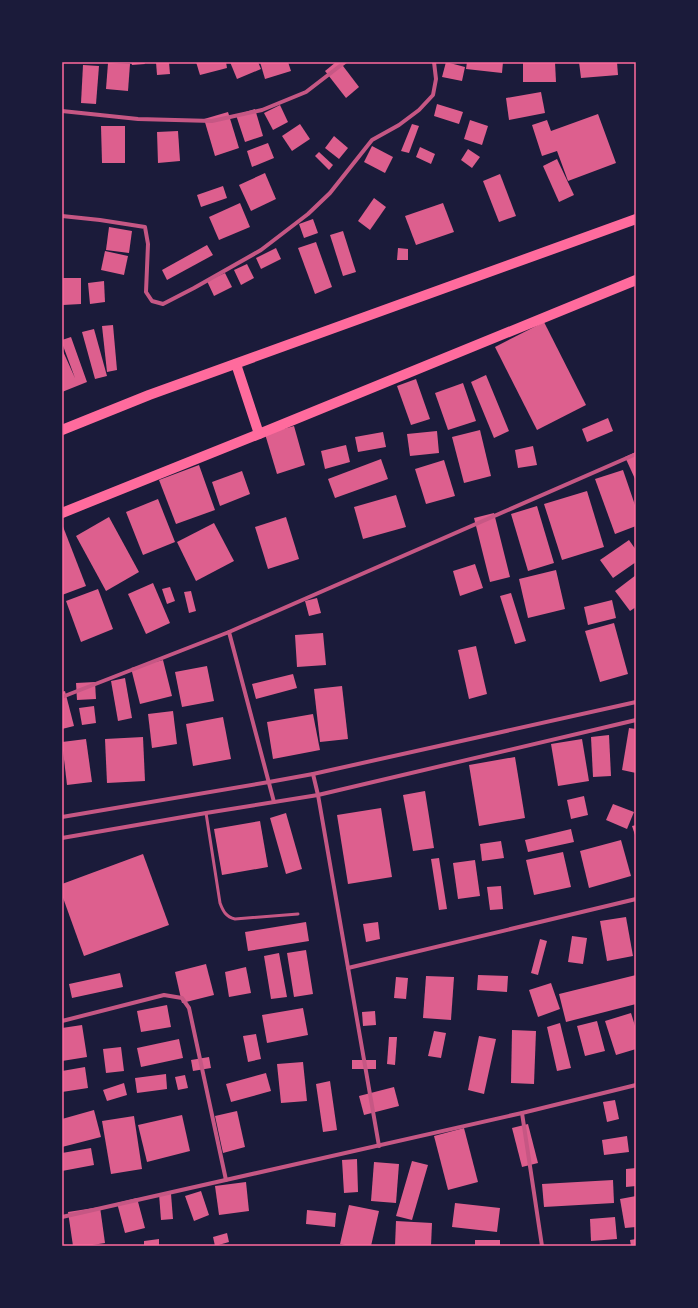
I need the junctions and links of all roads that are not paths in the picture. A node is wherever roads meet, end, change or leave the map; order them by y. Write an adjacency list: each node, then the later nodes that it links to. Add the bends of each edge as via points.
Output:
1 (346, 62): 3 (street, via 306,92 262,110 212,121 138,119)
2 (434, 62): 4 (street, via 436,79 433,95 414,114 372,140 330,192 308,214 261,250 163,304 152,301 146,292 146,227)
3 (62, 111)
4 (62, 216)
5 (636, 218): 7 (main road)
6 (636, 280): 9 (main road)
7 (236, 364): 8 (main road); 9 (main road)
8 (62, 430)
9 (259, 434): 11 (main road)
10 (636, 454): 12 (street)
11 (62, 513)
12 (229, 632): 13 (street); 17 (street)
13 (62, 697)
14 (636, 702): 16 (street)
15 (636, 720): 18 (street)
16 (313, 774): 17 (street); 18 (street)
17 (269, 782): 19 (street); 21 (street)
18 (318, 795): 19 (street); 25 (street)
19 (274, 802): 20 (street)
20 (206, 813): 22 (street); 24 (lane, via 220,902 224,912 230,918 236,919)
21 (62, 817)
22 (62, 838)
23 (636, 899): 25 (street)
24 (298, 914)
25 (348, 968): 29 (street)
26 (62, 1021): 30 (street, via 164,996 182,998 189,1008)
27 (636, 1085): 28 (street)
28 (522, 1113): 29 (street); 32 (street)
29 (378, 1146): 30 (street)
30 (226, 1180): 31 (street)
31 (62, 1217)
32 (542, 1246)

